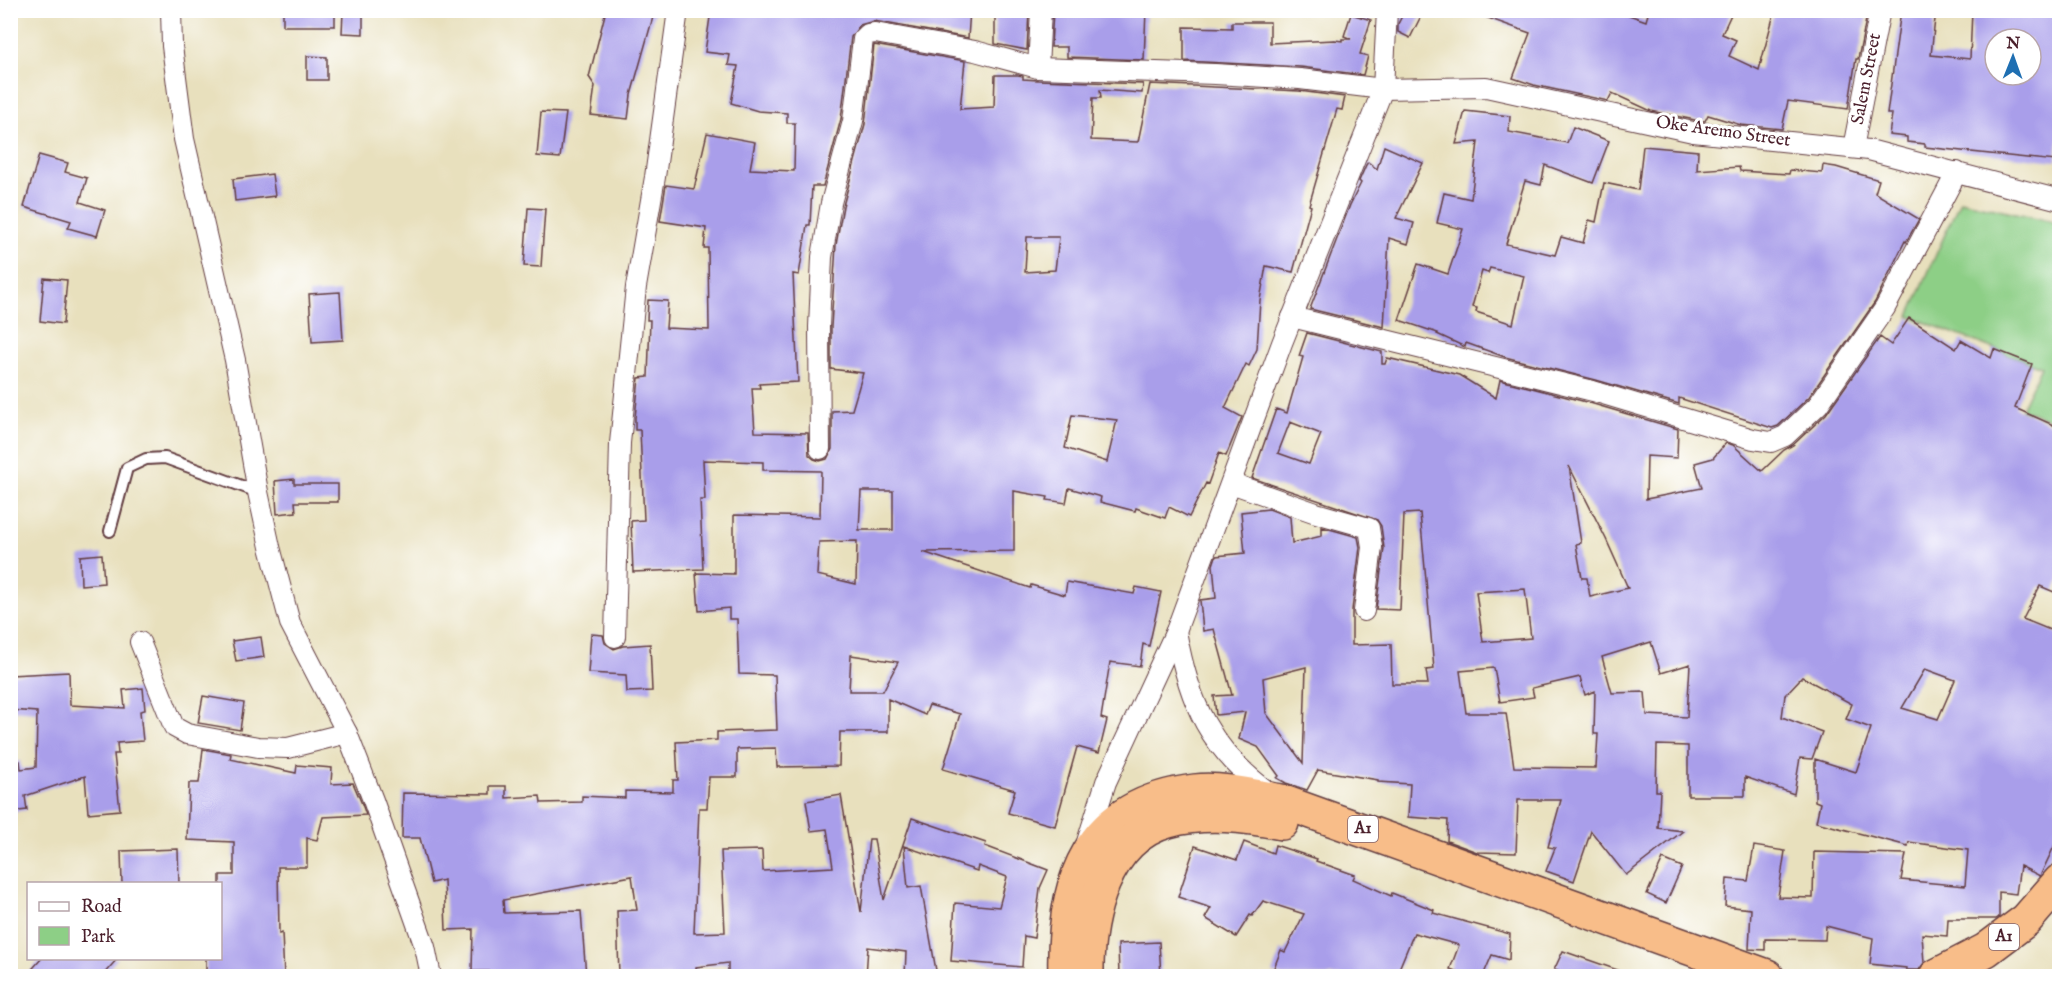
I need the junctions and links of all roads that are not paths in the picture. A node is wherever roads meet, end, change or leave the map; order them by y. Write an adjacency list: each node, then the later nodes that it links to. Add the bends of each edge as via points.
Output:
1 (171, 10): 14 (street, via 184,139 235,360)
2 (678, 10): 18 (street, via 636,287 620,443)
3 (1041, 10): 6 (street)
4 (1387, 10): 7 (street)
5 (1880, 10): 8 (street, Salem Street)
6 (1038, 68): 7 (street, Oke Aremo Street, via 1299,79); 12 (street, Oke Aremo Street, via 975,51 876,33 867,33 863,39 853,121 831,204 822,257)
7 (1383, 89): 8 (street, Oke Aremo Street, via 1486,87 1694,132); 11 (street)
8 (1853, 148): 9 (street, Oke Aremo Street)
9 (1957, 172): 10 (street, Oke Aremo Street); 11 (street, via 1885,308 1818,405 1785,436 1771,442 1593,391)
10 (2060, 200)
11 (1292, 317): 13 (street)
12 (820, 449)
13 (1231, 483): 16 (street, via 1369,528 1372,546); 17 (street)
14 (258, 492): 15 (lane, via 165,458 146,459 127,468); 20 (street, via 290,623)
15 (110, 531)
16 (1364, 611)
17 (1176, 631): 21 (street, via 1190,687 1201,718 1215,741 1234,763); 22 (street, via 1106,783)
18 (615, 637)
19 (140, 642): 20 (street, via 174,727 187,734 258,747 288,748)
20 (347, 733): 26 (street, via 425,947)
21 (1281, 801): 22 (highway, A1, via 1197,791 1161,797 1128,812 1103,833); 24 (highway, A1)
22 (1081, 865): 27 (highway, A1, via 1068,908)
23 (2060, 881): 31 (highway, A1, via 2026,920 1986,950)
24 (1555, 909): 28 (highway, A1, via 1329,836 1247,817 1203,815 1166,821 1139,835 1118,856 1101,886 1092,919); 29 (highway, A1); 30 (highway, A1)
25 (2060, 913): 32 (highway, A1, via 2042,934)
26 (431, 976)
27 (1065, 976)
28 (1087, 976)
29 (1710, 976)
30 (1767, 976)
31 (1936, 976)
32 (1984, 976)

